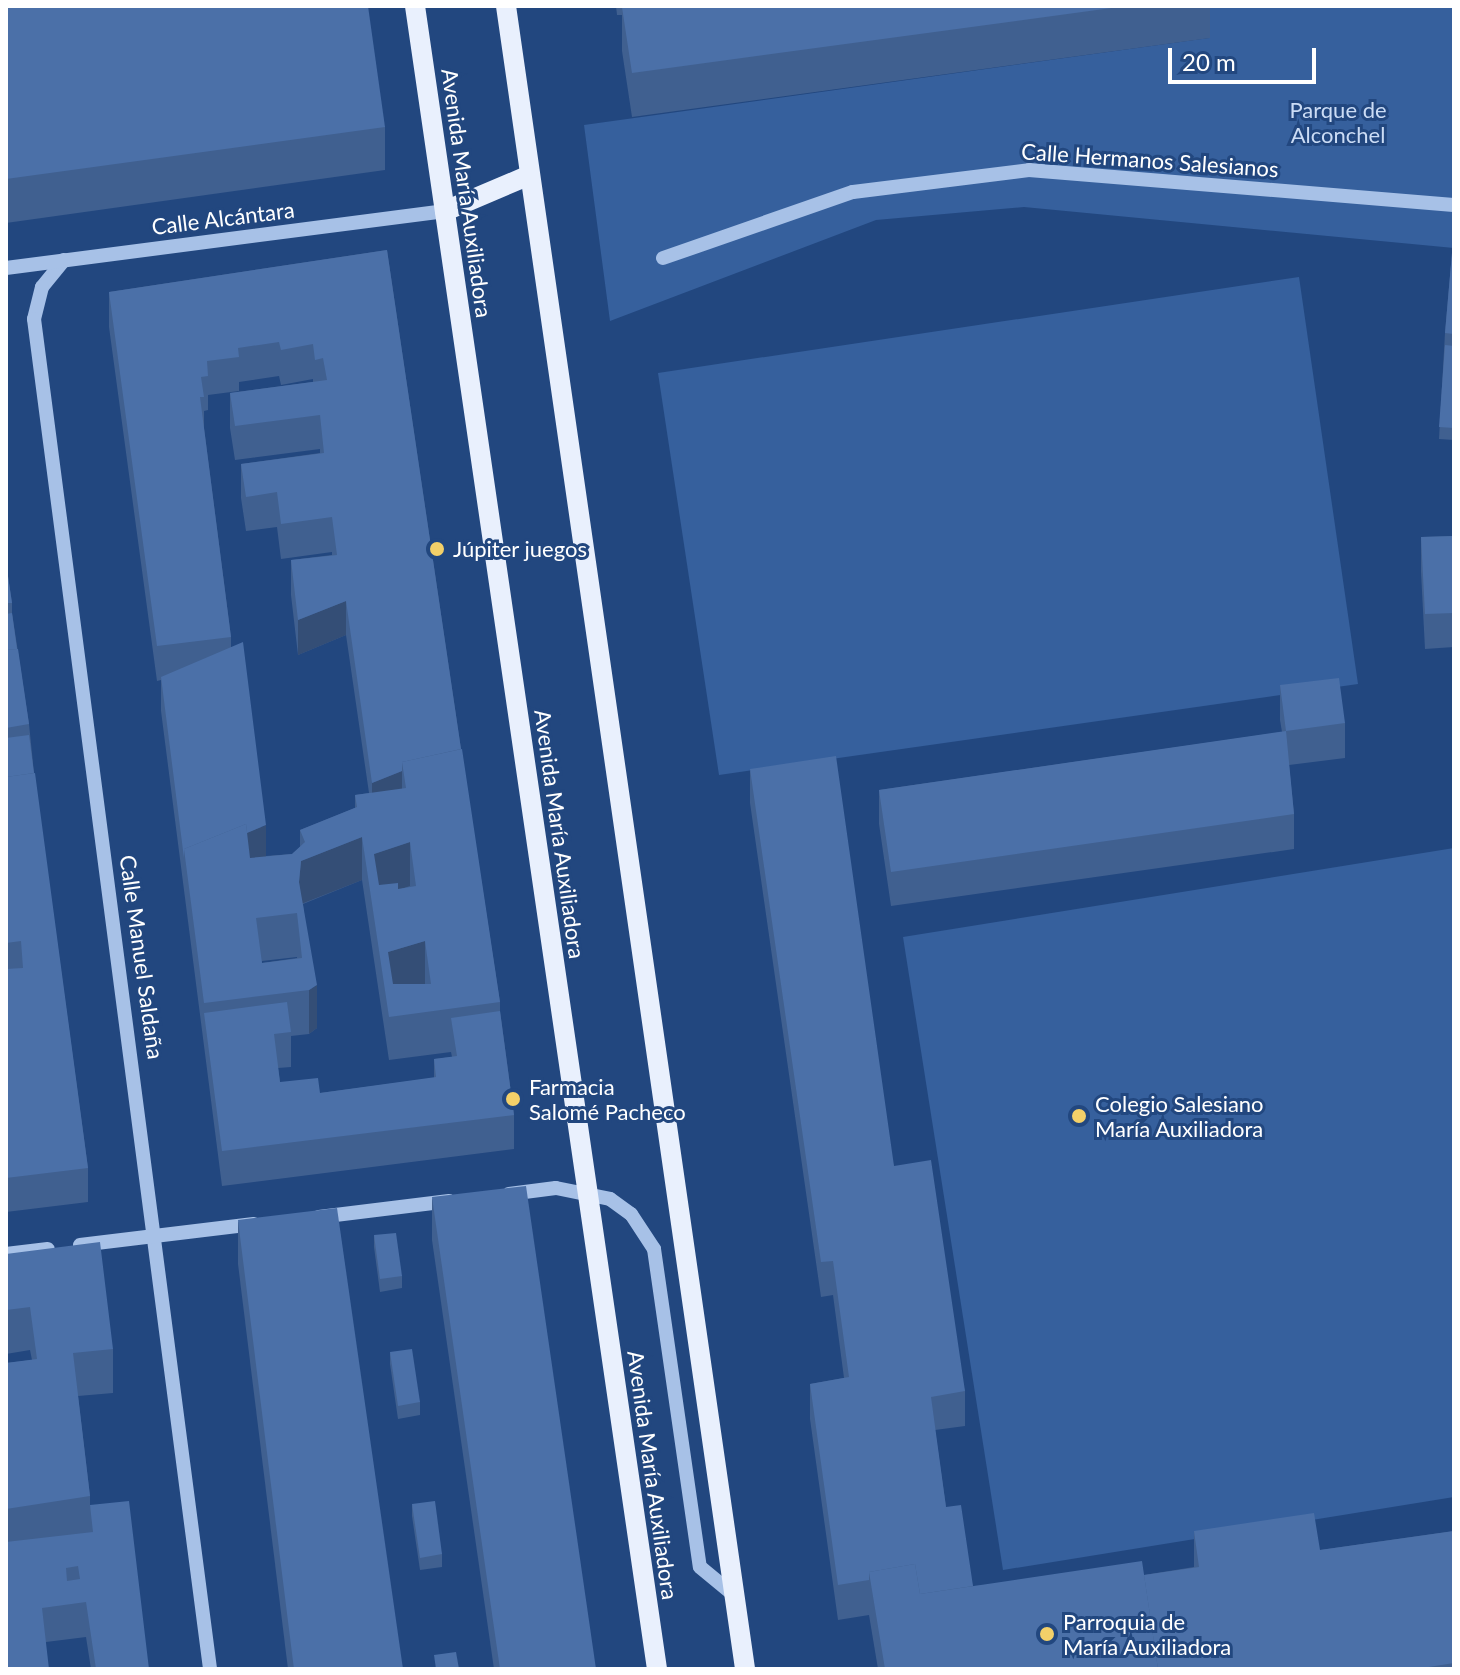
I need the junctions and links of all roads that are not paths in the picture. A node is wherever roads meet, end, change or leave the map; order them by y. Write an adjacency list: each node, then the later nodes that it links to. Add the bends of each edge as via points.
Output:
1 (415, 6): 5 (main road, Avenida María Auxiliadora)
2 (506, 6): 3 (main road)
3 (530, 175): 5 (main road); 16 (main road)
4 (1454, 205): 6 (street, Calle Hermanos Salesianos, via 1029,170 853,192)
5 (445, 211): 7 (street, Calle Alcántara); 9 (main road, Avenida María Auxiliadora)
6 (663, 258)
7 (64, 260): 8 (street, Calle Alcántara); 14 (street, Calle Manuel Saldaña, via 42,287 34,319)
8 (6, 268)
9 (587, 1192): 10 (street, via 556,1188); 16 (street, via 631,1214 654,1249 700,1567); 18 (main road, Avenida María Auxiliadora)
10 (499, 1195)
11 (468, 1199): 12 (street)
12 (297, 1219)
13 (266, 1223): 14 (street)
14 (157, 1236): 15 (street); 17 (street, Calle Manuel Saldaña)
15 (6, 1254)
16 (734, 1595): 19 (main road)
17 (210, 1669)
18 (657, 1669)
19 (745, 1669)

